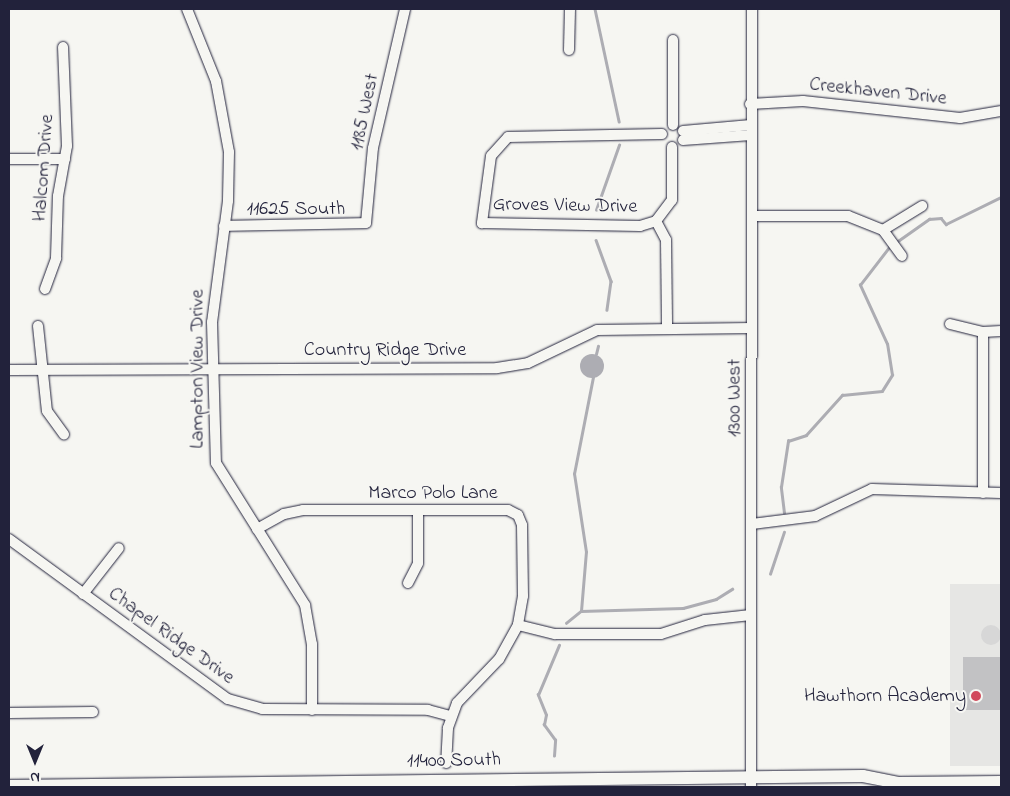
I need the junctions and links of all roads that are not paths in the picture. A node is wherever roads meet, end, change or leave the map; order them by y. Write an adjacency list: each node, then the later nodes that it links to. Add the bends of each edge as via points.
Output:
1 (187, 9): 21 (street, Lampton View Drive, via 216,81 226,128 229,177)
2 (405, 9): 20 (street, 1185 West, via 373,148)
3 (570, 9): 7 (street)
4 (752, 9): 8 (street, 1300 West)
5 (673, 40): 10 (street)
6 (63, 47): 16 (street, Halcom Drive)
7 (569, 50)
8 (750, 104): 9 (street, Creekhaven Drive, via 803,101 960,118); 11 (street, 1300 West)
9 (1001, 112)
10 (673, 125): 12 (street); 13 (street)
11 (751, 130): 13 (street); 18 (street, 1300 West)
12 (662, 134): 14 (street); 19 (street, Groves View Drive, via 508,137 491,156 482,222 640,226)
13 (683, 135): 14 (street)
14 (672, 147): 19 (street, Groves View Drive, via 672,200)
15 (9, 159): 16 (street)
16 (65, 159): 24 (street, Halcom Drive, via 58,196 56,258)
17 (922, 206): 22 (street)
18 (752, 216): 22 (street, via 848,216); 28 (street, 1300 West)
19 (656, 221): 27 (street, via 666,240)
20 (366, 223): 21 (street, 11625 South, via 357,226)
21 (224, 226): 31 (street, Lampton View Drive, via 213,298)
22 (886, 235): 23 (street)
23 (902, 256)
24 (45, 289)
25 (950, 324): 30 (street)
26 (38, 326): 33 (street)
27 (667, 328): 28 (street, Country Ridge Drive); 31 (street, Country Ridge Drive, via 597,330 513,367)
28 (752, 328): 38 (street, 1300 West)
29 (1001, 331): 30 (street)
30 (983, 332): 35 (street)
31 (214, 369): 33 (street, Country Ridge Drive); 39 (street, Lampton View Drive, via 216,463)
32 (9, 370): 33 (street, Country Ridge Drive)
33 (40, 370): 34 (street, via 48,416)
34 (64, 434)
35 (982, 493): 36 (street); 38 (street, via 872,489 815,516)
36 (1001, 493)
37 (418, 511): 39 (street, Marco Polo Lane, via 293,511); 42 (street, via 418,563); 45 (street, Marco Polo Lane, via 508,510 518,515 522,525 523,596)
38 (752, 524): 44 (street, 1300 West)
39 (257, 529): 46 (street, Lampton View Drive, via 305,605 312,644)
40 (9, 539): 43 (street, Chapel Ridge Drive)
41 (119, 548): 43 (street)
42 (408, 583)
43 (83, 594): 46 (street, Chapel Ridge Drive, via 228,699 262,709)
44 (750, 615): 45 (street, via 705,620 661,634 555,634); 51 (street, 1300 West)
45 (518, 625): 49 (street, Marco Polo Lane, via 506,650 465,691)
46 (312, 710): 49 (street, Chapel Ridge Drive, via 428,710)
47 (93, 712): 48 (street)
48 (9, 713)
49 (451, 716): 50 (street, Marco Polo Lane)
50 (446, 763)
51 (752, 782): 53 (main road, 11400 South, via 863,776); 55 (main road, 11400 South)
52 (1001, 782): 54 (main road, 11400 South)
53 (899, 783): 54 (main road, 11400 South); 56 (main road, 11400 South)
54 (960, 785)
55 (9, 786)
56 (879, 787)

